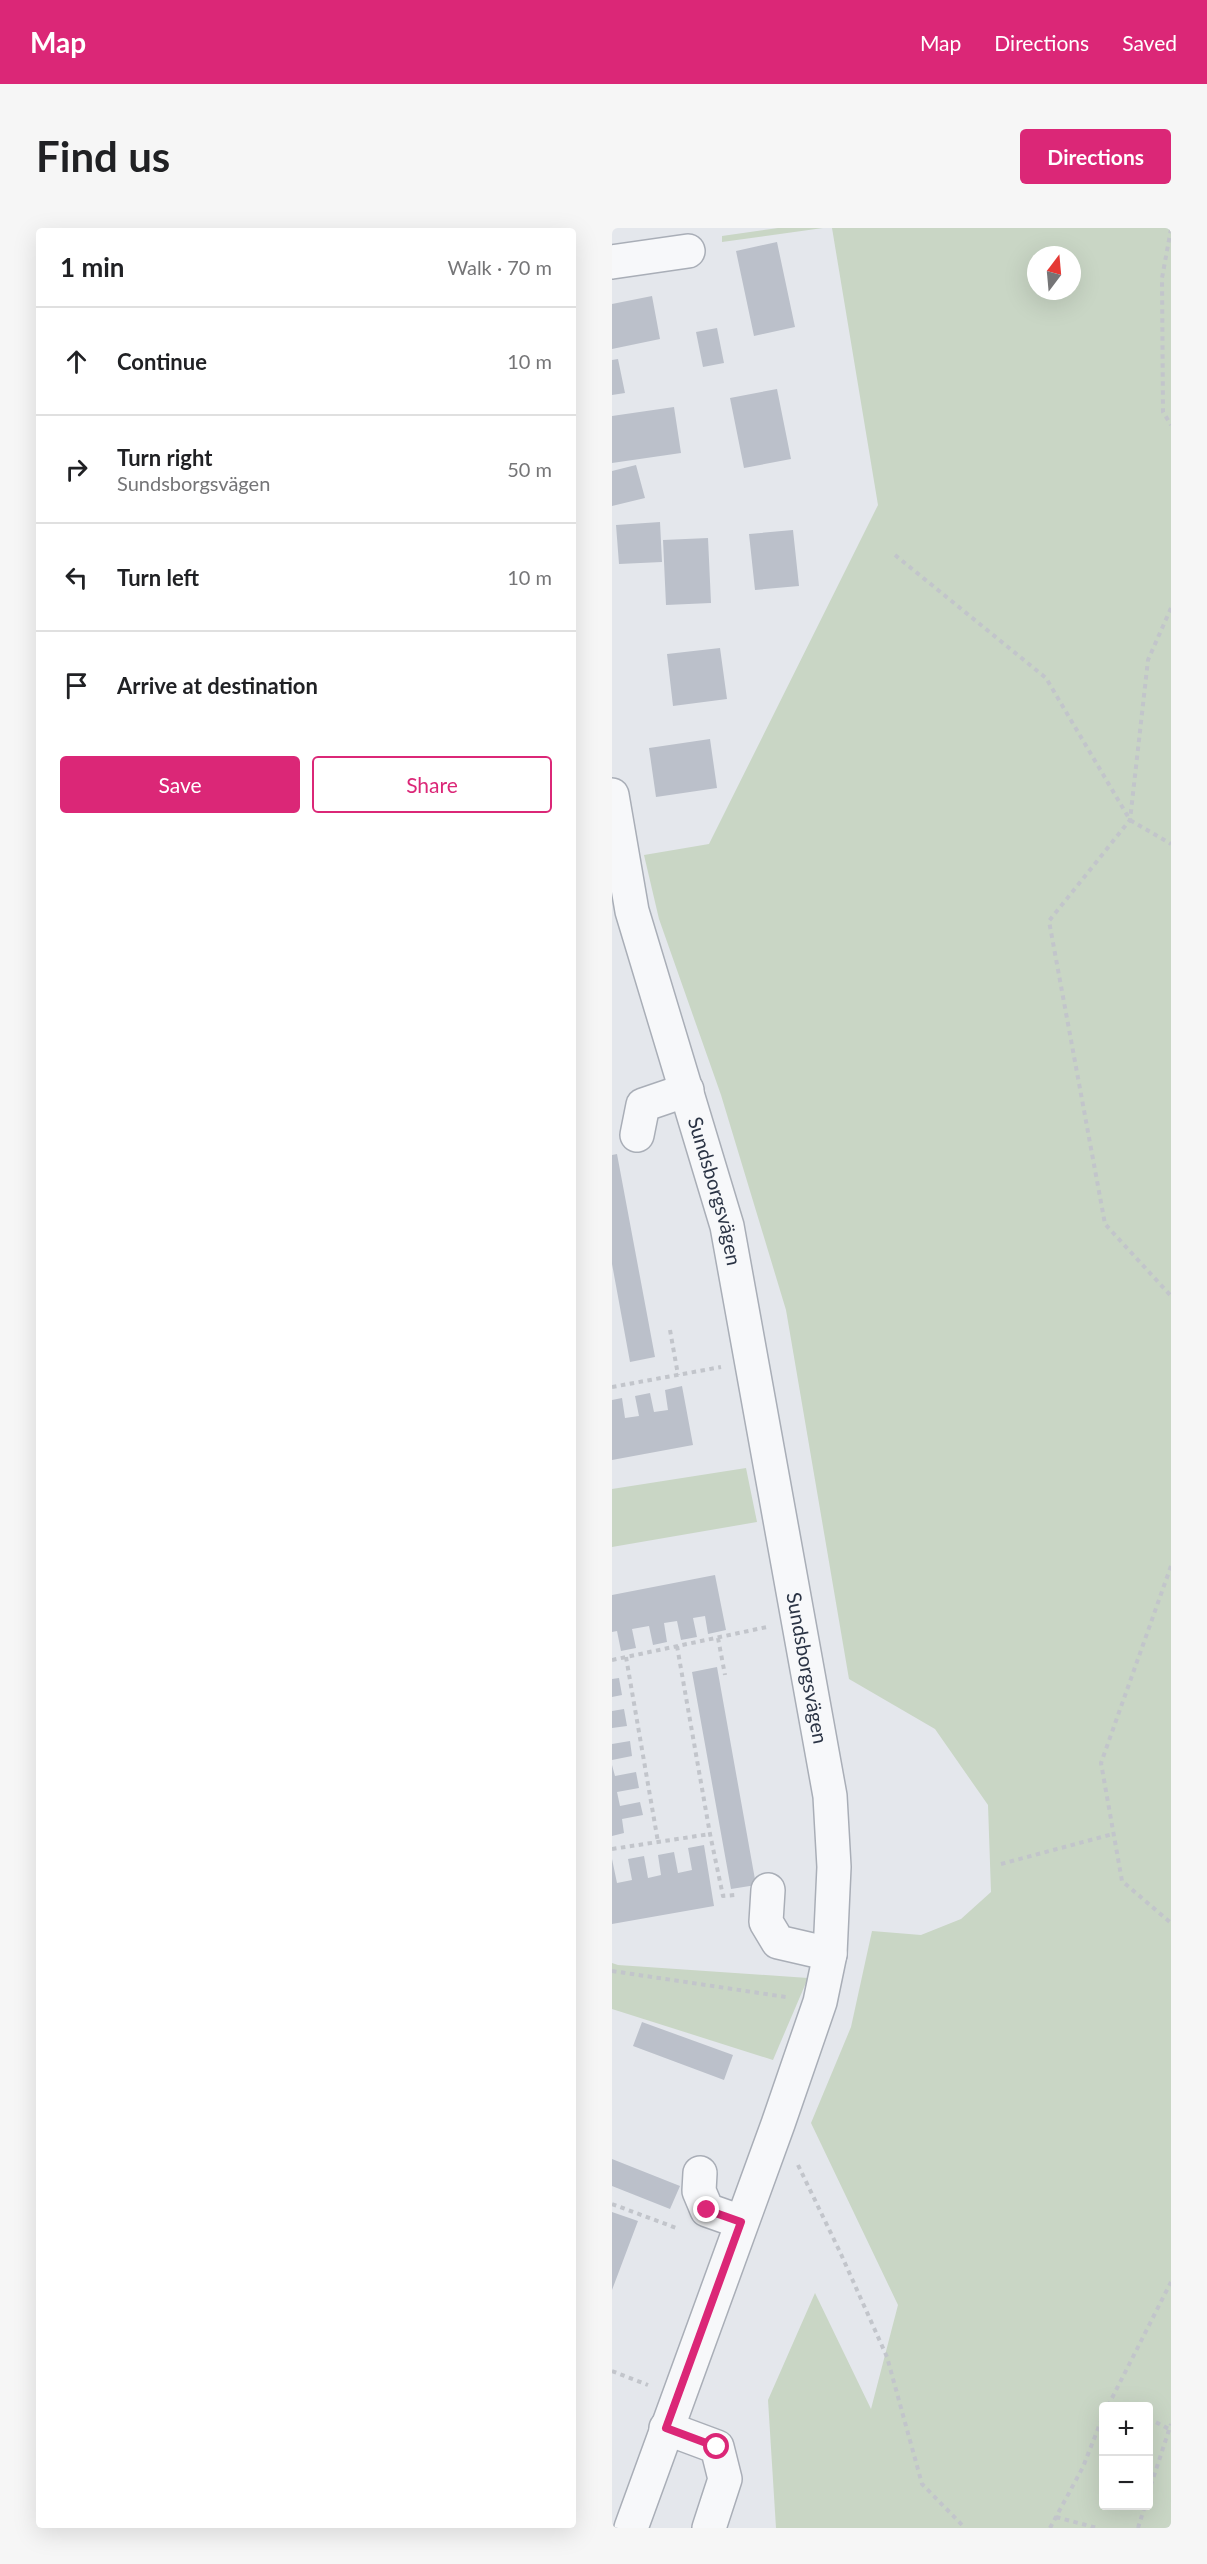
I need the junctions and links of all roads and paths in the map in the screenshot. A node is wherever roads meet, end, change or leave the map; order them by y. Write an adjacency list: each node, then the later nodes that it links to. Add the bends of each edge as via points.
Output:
1 (1171, 229): 4 (path, via 1162,278 1163,412)
2 (688, 251): 3 (street)
3 (612, 262)
4 (1171, 425)
5 (895, 555): 8 (path, via 1046,678)
6 (1171, 608): 8 (path, via 1148,660)
7 (612, 795): 10 (street, Sundsborgsvägen)
8 (1130, 820): 9 (path); 13 (path, via 1049,921 1105,1224)
9 (1171, 844)
10 (622, 912): 11 (street, Sundsborgsvägen)
11 (687, 1090): 12 (street, via 643,1105); 15 (street, Sundsborgsvägen, via 727,1226)
12 (637, 1135)
13 (1171, 1296)
14 (670, 1330): 16 (path)
15 (753, 1361): 16 (path); 32 (street, Sundsborgsvägen, via 831,1796 834,1867)
16 (678, 1375): 17 (path)
17 (612, 1387)
18 (1171, 1566): 26 (path, via 1101,1763)
19 (771, 1626): 20 (path)
20 (718, 1638): 21 (path); 24 (path)
21 (677, 1646): 22 (path); 25 (path)
22 (626, 1657): 23 (path); 27 (path)
23 (612, 1660)
24 (724, 1675)
25 (710, 1834): 27 (path); 30 (path, via 723,1896)
26 (1113, 1834): 29 (path); 31 (path, via 1122,1881)
27 (658, 1842): 28 (path)
28 (612, 1849)
29 (1001, 1864)
30 (768, 1890): 32 (street, via 766,1922 778,1942)
31 (1171, 1923)
32 (830, 1954): 34 (street, Sundsborgsvägen)
33 (612, 1971): 34 (path)
34 (820, 2002): 35 (street, Sundsborgsvägen)
35 (778, 2124): 39 (street, Sundsborgsvägen); 54 (path, via 887,2357 922,2484)
36 (700, 2173): 38 (street, via 699,2191)
37 (612, 2204): 38 (path, via 680,2229)
38 (707, 2210): 39 (street)
39 (741, 2222): 46 (street, Sundsborgsvägen)
40 (1171, 2282): 43 (path)
41 (612, 2371): 42 (path)
42 (622, 2374)
43 (1110, 2402)
44 (1153, 2420): 48 (path)
45 (1171, 2424): 48 (path)
46 (666, 2428): 52 (street, Sundsborgsvägen); 53 (street, via 717,2447 725,2479)
47 (1099, 2428): 51 (path)
48 (1170, 2430): 49 (path)
49 (1153, 2482)
50 (1143, 2510): 57 (path)
51 (1056, 2517): 55 (path); 56 (path)
52 (631, 2528)
53 (708, 2528)
54 (965, 2528)
55 (1050, 2528)
56 (1097, 2528)
57 (1138, 2528)

